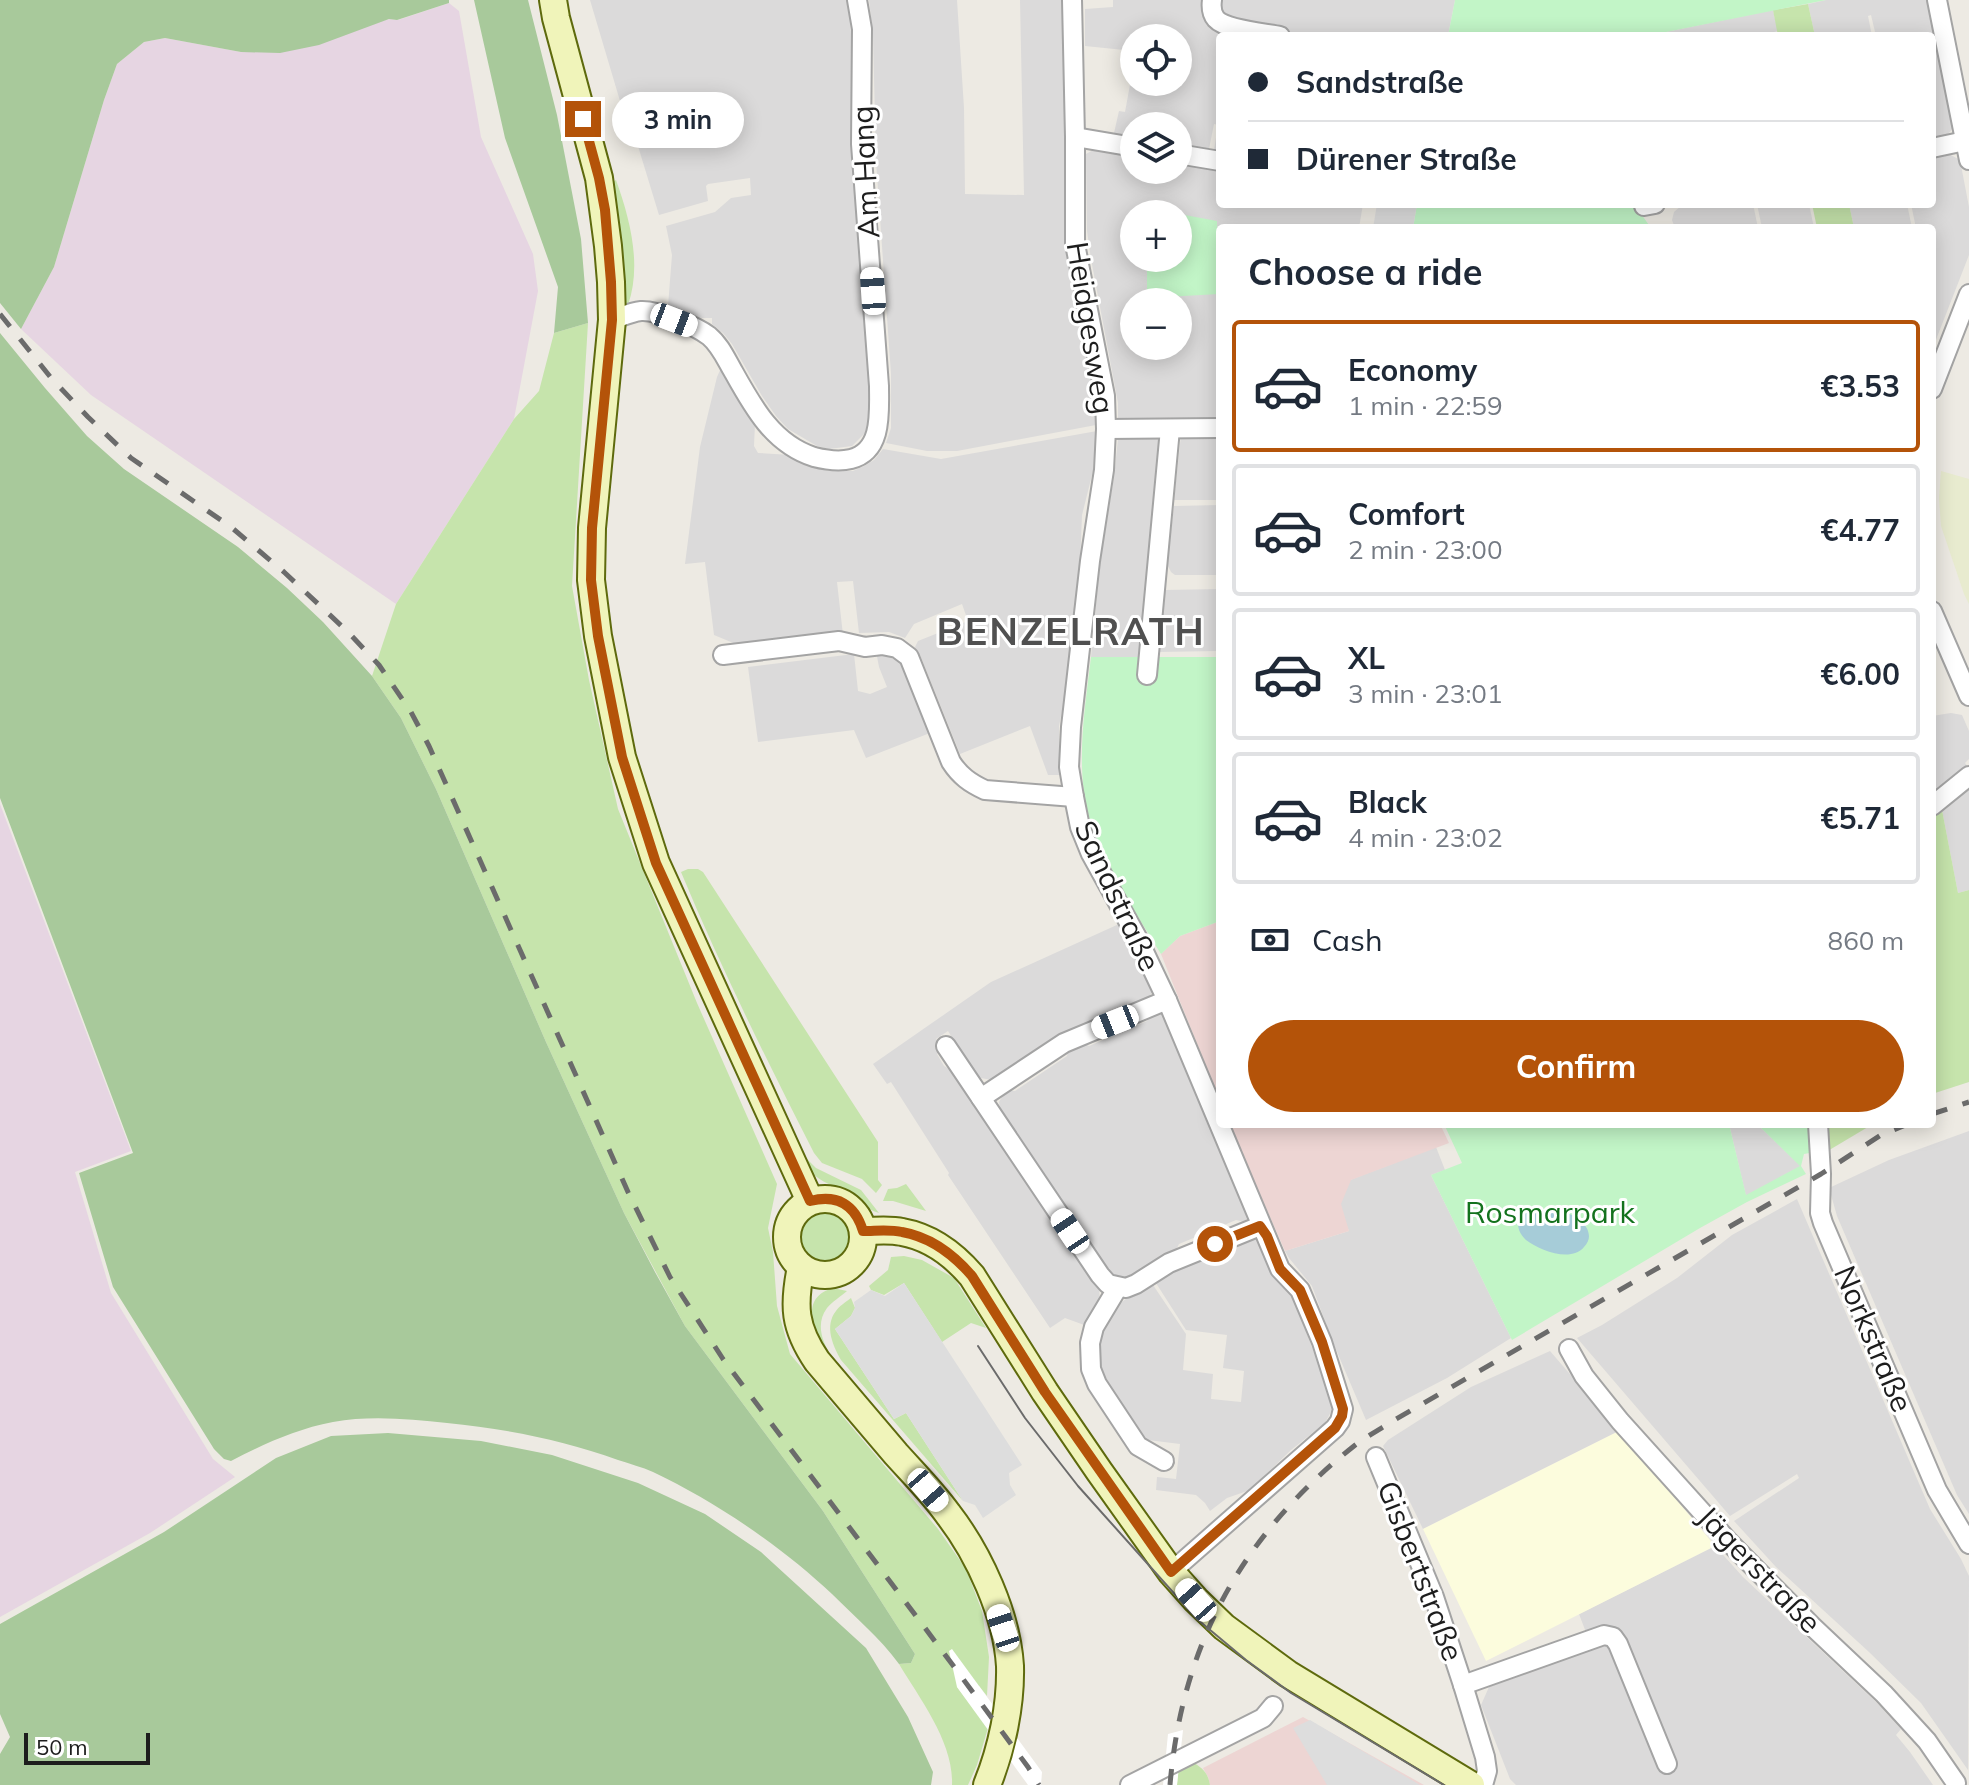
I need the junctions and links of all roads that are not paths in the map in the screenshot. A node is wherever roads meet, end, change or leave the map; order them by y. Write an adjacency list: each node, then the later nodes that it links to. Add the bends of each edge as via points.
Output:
1 (553, 0): 15 (main road, via 599,178)
2 (857, 0): 15 (street, Am Hang, via 862,29 861,144 879,386 872,443 850,459 824,460 800,452 767,426 709,336 652,311)
3 (1072, 0): 7 (street, Heidgesweg)
4 (1212, 0): 6 (street, via 1214,17 1224,25)
5 (1937, 0): 8 (street)
6 (1260, 32)
7 (1075, 137): 9 (street); 18 (street, Heidgesweg, via 1075,244 1105,396)
8 (1965, 141): 10 (street); 13 (street)
9 (1120, 145)
10 (1936, 147)
11 (1192, 156): 12 (street)
12 (1216, 160)
13 (1969, 160)
14 (1969, 294): 16 (street)
15 (612, 320): 33 (main road, via 591,580 622,757 656,863)
16 (1936, 379)
17 (1216, 428): 19 (street)
18 (1106, 429): 19 (street); 25 (street, Heidgesweg, via 1071,727)
19 (1170, 429): 22 (street)
20 (1936, 620): 23 (street)
21 (723, 655): 25 (street, Sandstraße, via 839,641 897,648 909,657 959,774 985,790)
22 (1147, 675)
23 (1969, 696)
24 (1969, 776): 26 (street)
25 (1074, 797): 27 (street, Sandstraße, via 1091,854)
26 (1936, 803)
27 (1167, 1000): 29 (street, Sandstraße, via 1064,1043); 30 (street, Sandstraße)
28 (946, 1046): 29 (street)
29 (981, 1098): 37 (street, via 1100,1275)
30 (1216, 1119)
31 (1220, 1128): 34 (street, Sandstraße)
32 (1818, 1128): 41 (street, Norkstraße, via 1823,1223 1937,1490)
33 (810, 1201): 35 (main road, via 844,1203); 36 (main road, via 790,1219 786,1231 787,1245)
34 (1260, 1226): 37 (street, via 1169,1263 1136,1284); 42 (street, Sandstraße, via 1280,1269 1300,1290 1322,1342 1342,1416 1335,1428)
35 (863, 1231): 36 (main road, via 859,1255 842,1272 821,1275); 42 (main road, via 902,1232 958,1260)
36 (801, 1267): 47 (main road, via 795,1292 805,1343 949,1514 990,1589 1010,1664 1008,1703)
37 (1118, 1287): 40 (street, via 1094,1327 1091,1369 1138,1446)
38 (1569, 1349): 46 (street, Jägerstraße, via 1631,1433 1729,1542 1884,1694)
39 (1376, 1457): 43 (street, Gisbertstraße, via 1434,1597)
40 (1164, 1461)
41 (1969, 1544)
42 (1171, 1572): 49 (main road, via 1224,1627 1288,1674)
43 (1463, 1685): 45 (street, Gisbertstraße, via 1604,1635 1613,1637); 50 (street, Gisbertstraße, via 1485,1757)
44 (1273, 1706): 48 (street, via 1263,1718)
45 (1667, 1764)
46 (1959, 1782)
47 (987, 1785)
48 (1130, 1785)
49 (1471, 1785)
50 (1483, 1785)

